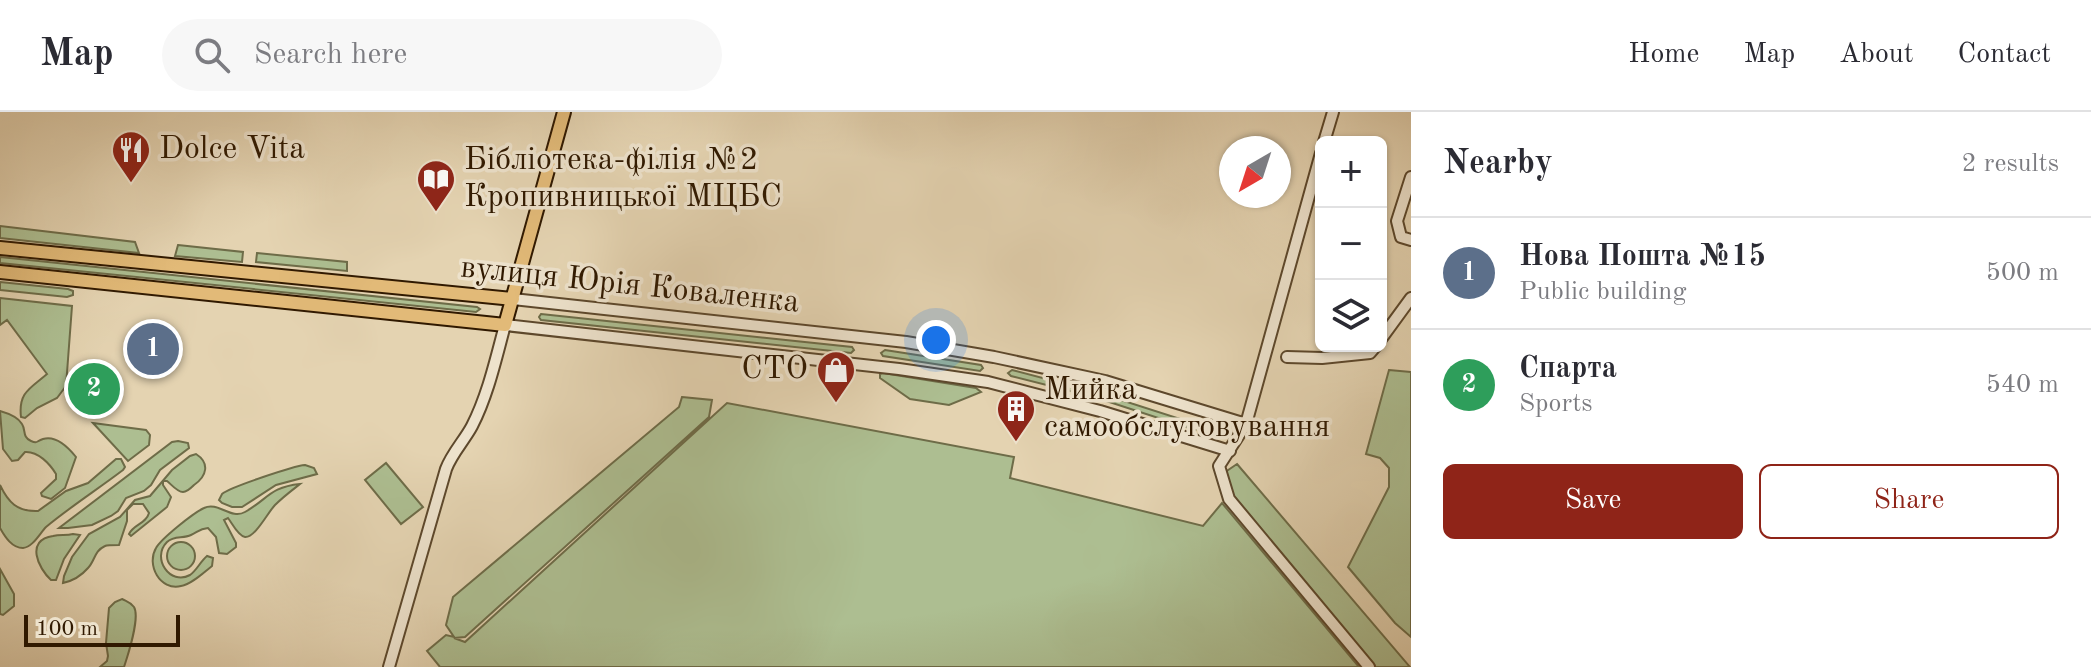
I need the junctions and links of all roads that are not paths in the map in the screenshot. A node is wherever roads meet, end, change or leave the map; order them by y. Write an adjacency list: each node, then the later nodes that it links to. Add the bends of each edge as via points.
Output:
1 (564, 112): 10 (main road)
2 (1333, 112): 3 (street)
3 (1326, 136)
4 (1315, 175): 15 (street)
5 (1411, 177): 6 (street, via 1397,221 1401,237)
6 (1411, 240)
7 (0, 248): 10 (main road, вулиця Юрія Коваленка)
8 (0, 272): 11 (main road, вулиця Юрія Коваленка)
9 (1411, 298): 12 (street)
10 (513, 299): 11 (main road); 15 (street, вулиця Юрія Коваленка, via 906,342 994,357 1105,381)
11 (505, 325): 16 (street, вулиця Юрія Коваленка, via 988,382); 17 (street, via 473,424 446,469)
12 (1387, 331)
13 (1371, 352): 14 (street)
14 (1287, 357)
15 (1246, 424): 16 (street)
16 (1230, 451): 18 (street, via 1219,466 1229,499)
17 (389, 667)
18 (1369, 667)

